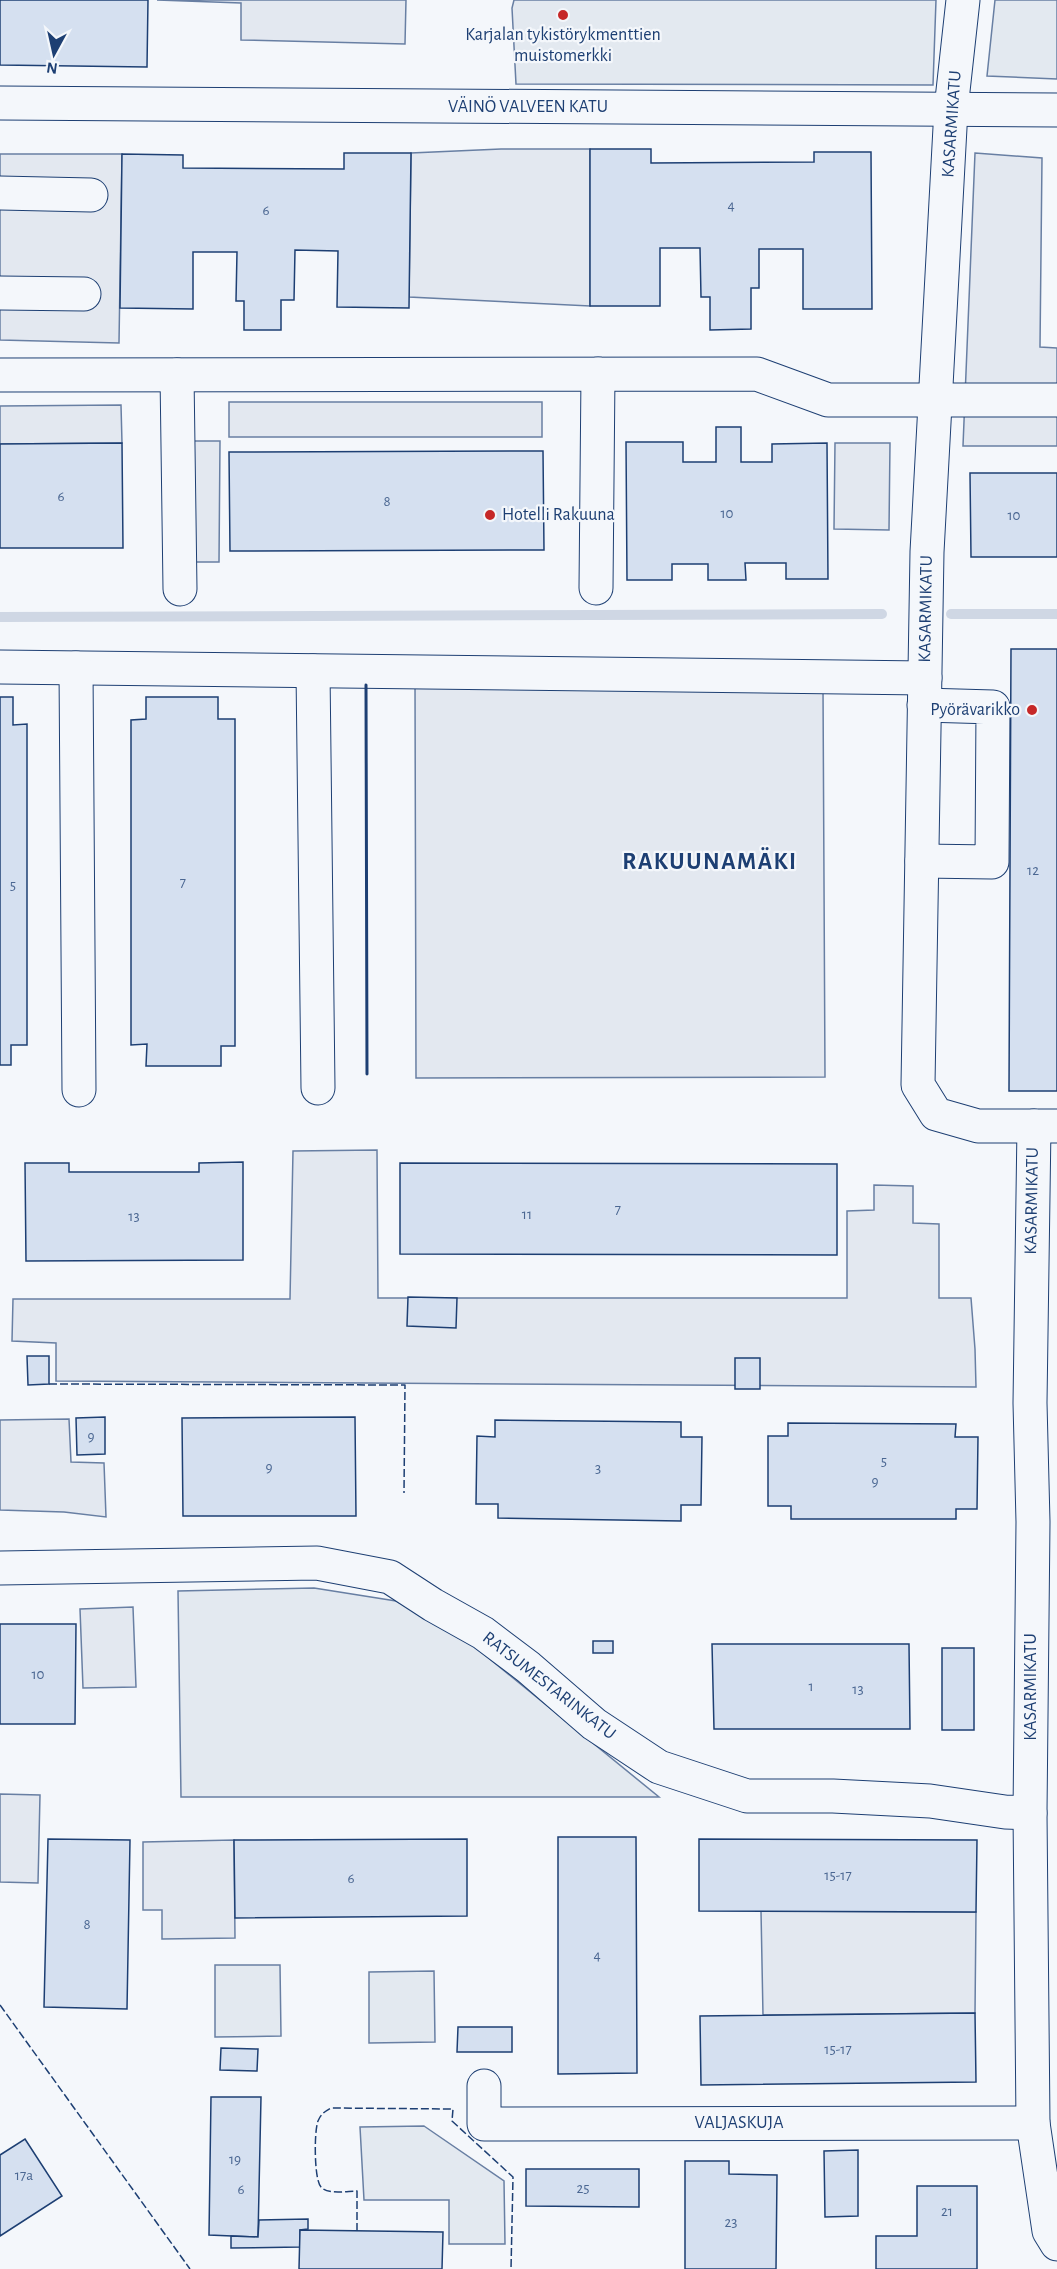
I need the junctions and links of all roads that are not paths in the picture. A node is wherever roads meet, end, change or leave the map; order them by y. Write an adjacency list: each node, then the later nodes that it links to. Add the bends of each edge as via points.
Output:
1 (963, 0): 3 (street, KASARMIKATU)
2 (0, 104): 3 (street, VÄINÖ VALVEEN KATU)
3 (951, 109): 4 (street, VÄINÖ VALVEEN KATU); 12 (street, KASARMIKATU)
4 (1057, 110)
5 (0, 193): 6 (street)
6 (91, 195)
7 (0, 293): 8 (street)
8 (84, 294)
9 (598, 374): 11 (street); 12 (street, via 757,374 828,400); 14 (street)
10 (0, 375): 11 (street)
11 (177, 375): 15 (street)
12 (935, 400): 13 (street); 19 (street, KASARMIKATU)
13 (1057, 400)
14 (596, 588)
15 (180, 589)
16 (0, 667): 17 (street)
17 (76, 668): 18 (street); 22 (street)
18 (313, 671): 19 (street); 21 (street)
19 (924, 691): 20 (street, KASARMIKATU); 20 (street, via 993,706 992,862)
20 (922, 861): 23 (street, KASARMIKATU, via 918,1085 936,1114 978,1126)
21 (318, 1088)
22 (79, 1090)
23 (1045, 1126): 25 (street, KASARMIKATU, via 1030,1403)
24 (0, 1568): 25 (street, RATSUMESTARINKATU, via 317,1563 390,1577 483,1633 594,1724 659,1767 680,1775 747,1796 930,1801)
25 (1030, 1813): 26 (street, KASARMIKATU)
26 (1045, 1968): 28 (street, KASARMIKATU)
27 (484, 2086): 28 (street, VALJASKUJA, via 484,2124)
28 (1033, 2123): 29 (street, KASARMIKATU, via 1049,2230)
29 (1057, 2244)

